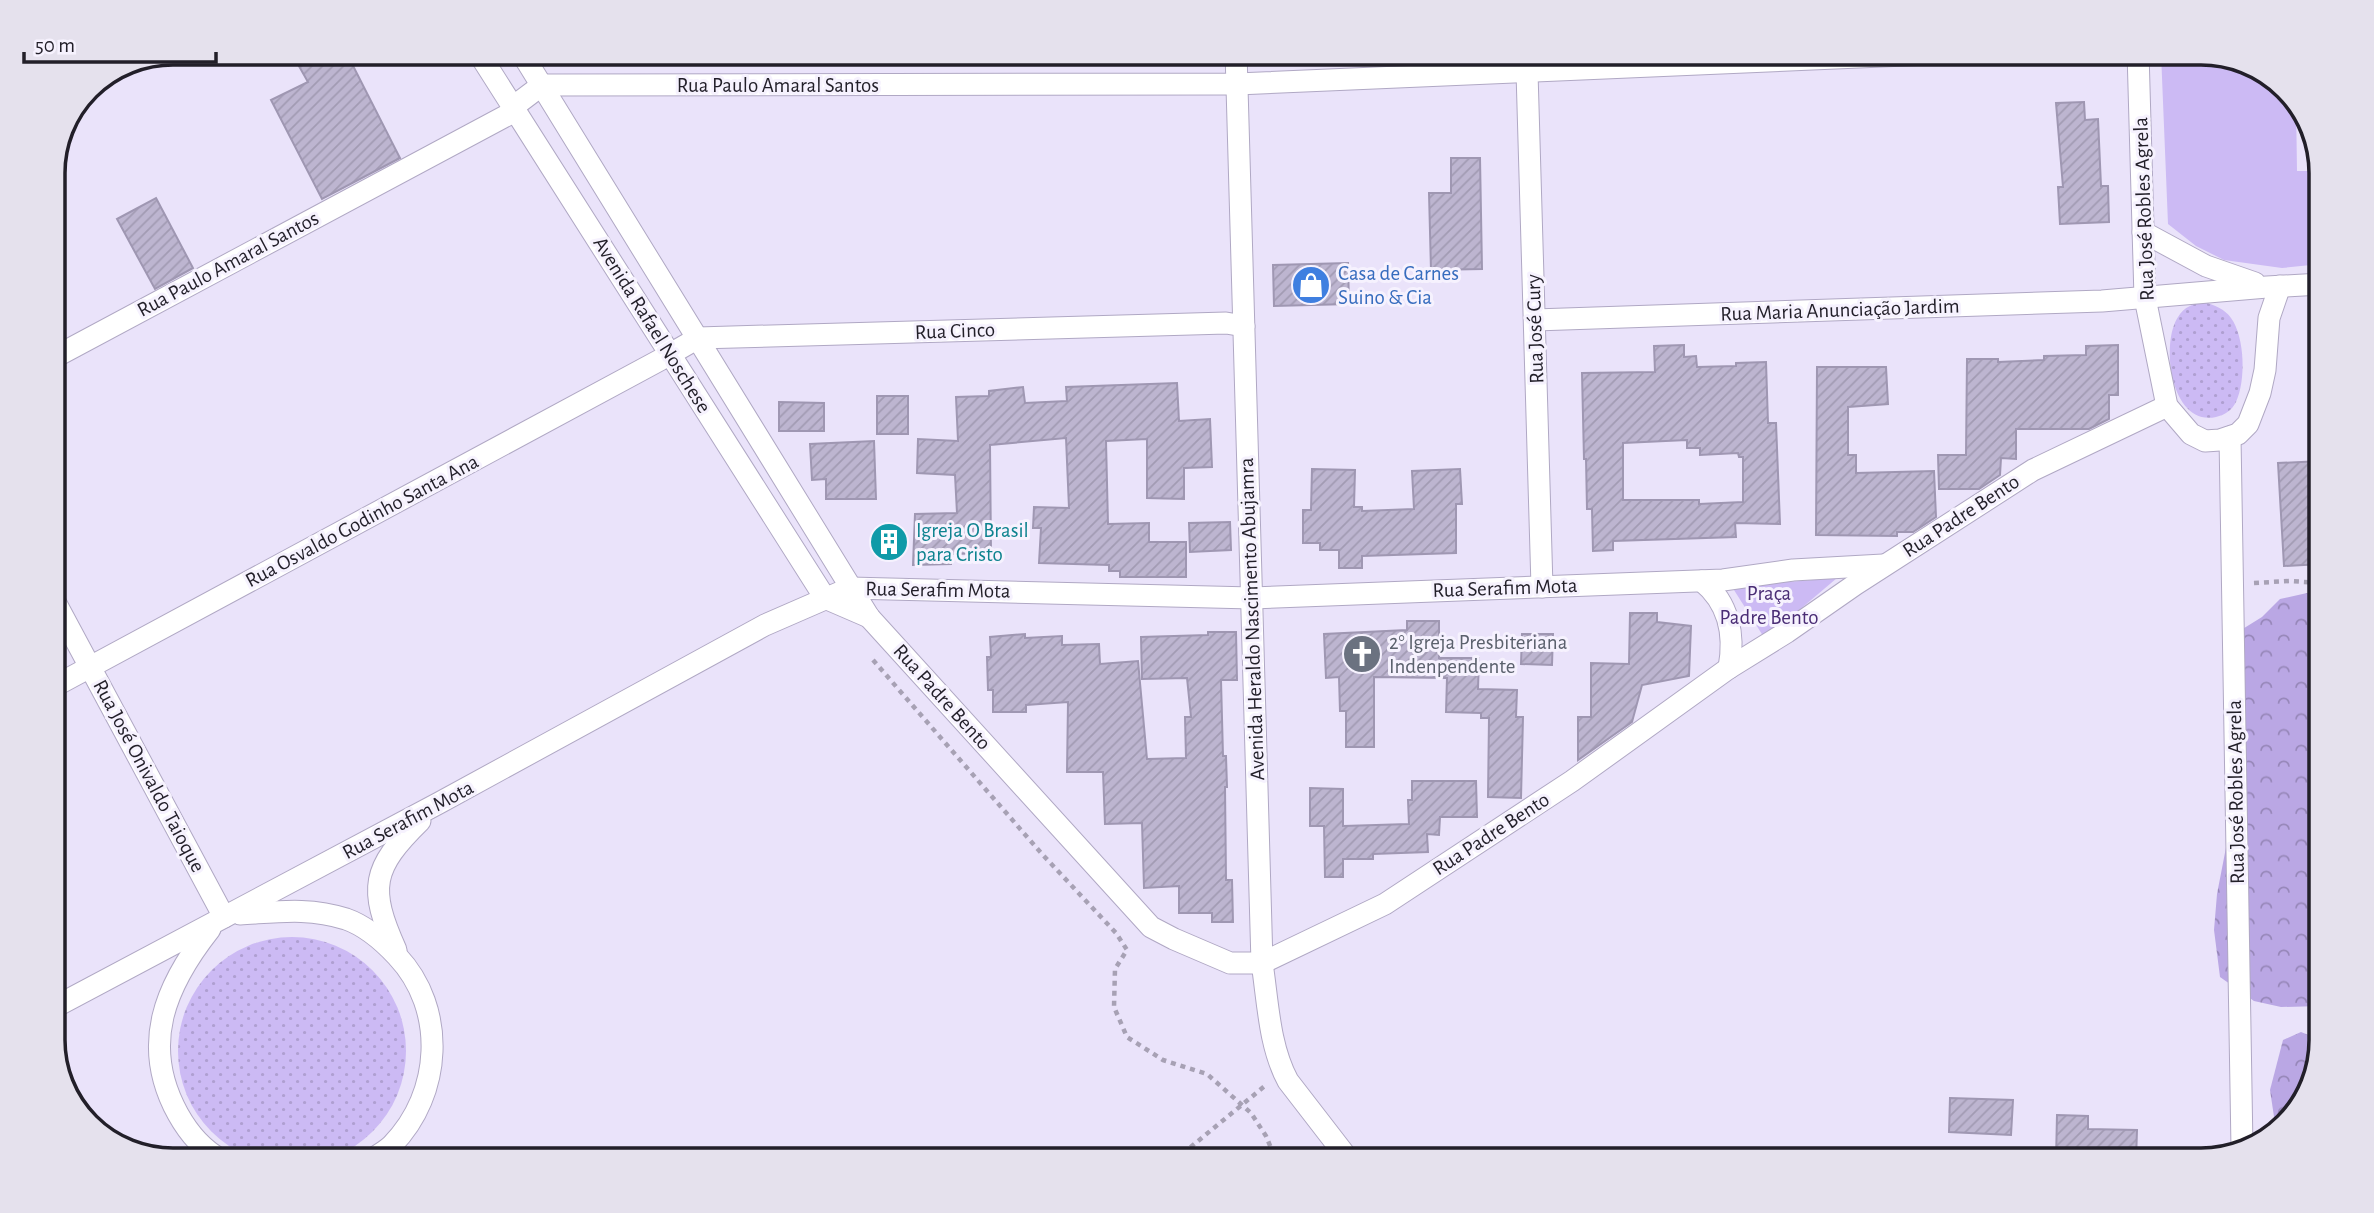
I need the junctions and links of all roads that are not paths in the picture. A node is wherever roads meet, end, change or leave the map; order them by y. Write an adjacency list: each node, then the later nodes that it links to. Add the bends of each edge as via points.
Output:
1 (486, 65): 9 (street, Avenida Rafael Noschese)
2 (530, 65): 8 (street, Avenida Rafael Noschese)
3 (1236, 65): 7 (street, Avenida Heraldo Nascimento Abujamra)
4 (1684, 65): 6 (street, Rua Paulo Amaral Santos)
5 (2138, 65): 10 (street, Rua José Robles Agrela)
6 (1527, 72): 7 (street, Rua Paulo Amaral Santos); 14 (street, Rua José Cury)
7 (1237, 84): 8 (street, Rua Paulo Amaral Santos); 15 (street, Avenida Heraldo Nascimento Abujamra)
8 (542, 85): 9 (street, Rua Paulo Amaral Santos); 16 (street, Avenida Rafael Noschese)
9 (514, 109): 17 (street, Rua Paulo Amaral Santos); 18 (street, Avenida Rafael Noschese)
10 (2143, 232): 12 (street, via 2206,266); 13 (street, Rua José Robles Agrela)
11 (2309, 285): 12 (street, Rua Maria Anunciação Jardim)
12 (2274, 286): 13 (street, Rua Maria Anunciação Jardim); 20 (street, via 2265,370 2253,416 2243,430)
13 (2145, 298): 14 (street, Rua Maria Anunciação Jardim); 19 (street, Rua José Robles Agrela)
14 (1535, 320): 23 (street, Rua José Cury)
15 (1244, 326): 16 (street, Rua Cinco); 26 (street, Avenida Heraldo Nascimento Abujamra)
16 (698, 338): 18 (street, Rua Cinco); 24 (street, Avenida Rafael Noschese)
17 (65, 352)
18 (670, 354): 25 (street, Avenida Rafael Noschese); 29 (street, Rua Osvaldo Godinho Santa Ana)
19 (2166, 405): 20 (street, via 2191,434 2204,441); 21 (street, Rua Padre Bento, via 2033,470)
20 (2230, 437): 37 (street, Rua José Robles Agrela)
21 (1885, 565): 22 (street, Rua Serafim Mota); 30 (street, Rua Padre Bento)
22 (1702, 581): 23 (street, Rua Serafim Mota); 30 (street, via 1718,598 1728,620 1732,642)
23 (1542, 587): 26 (street, Rua Serafim Mota)
24 (850, 588): 25 (street, Rua Serafim Mota); 26 (street, Rua Serafim Mota); 27 (street, Rua Padre Bento)
25 (825, 598): 27 (street, Rua Padre Bento); 32 (street, Rua Serafim Mota, via 765,625)
26 (1252, 598): 34 (street, Avenida Heraldo Nascimento Abujamra)
27 (869, 617): 34 (street, Rua Padre Bento, via 1151,927 1230,962)
28 (65, 621): 29 (street, Rua José Onivaldo Taioque)
29 (90, 668): 31 (street, Rua Osvaldo Godinho Santa Ana); 33 (street, Rua José Onivaldo Taioque)
30 (1729, 668): 34 (street, Rua Padre Bento, via 1572,781 1385,904)
31 (65, 681)
32 (439, 803): 33 (street, Rua Serafim Mota); 35 (street, via 394,848 380,877 377,896 383,920)
33 (223, 918): 35 (street, via 309,910 348,920 382,940); 36 (street, Rua Serafim Mota); 38 (street, via 195,947 176,979 161,1016 158,1055 167,1094 186,1129)
34 (1262, 963): 40 (street, Avenida Heraldo Nascimento Abujamra, via 1282,1070)
35 (409, 969): 39 (street, via 427,1004 434,1041 429,1080 415,1116)
36 (65, 1002)
37 (2242, 1140)
38 (206, 1148)
39 (388, 1148)
40 (1340, 1148)

